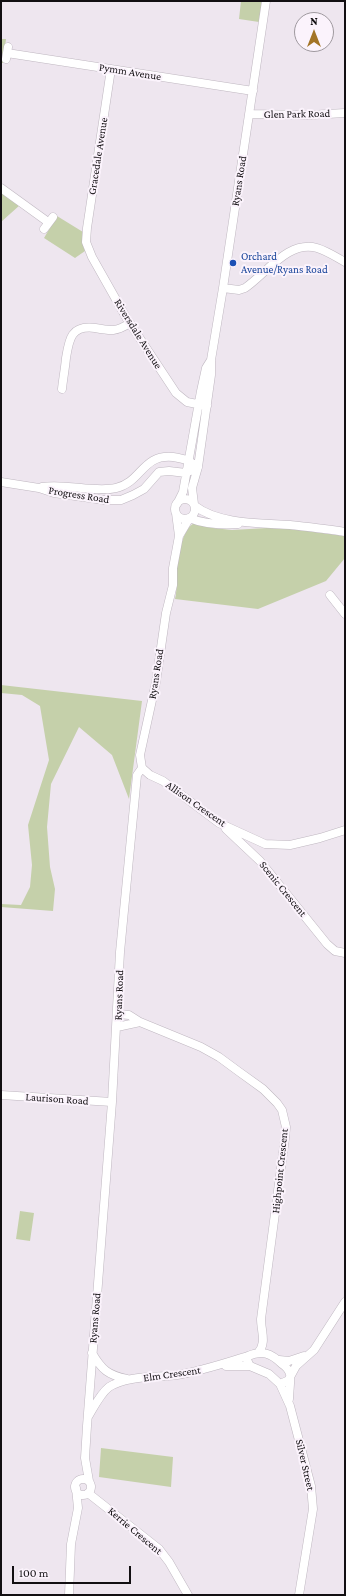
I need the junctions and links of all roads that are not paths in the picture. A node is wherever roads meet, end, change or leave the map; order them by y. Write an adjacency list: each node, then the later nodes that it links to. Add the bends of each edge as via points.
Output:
1 (266, 1): 4 (street, Ryans Road)
2 (7, 53): 3 (street, Pymm Avenue)
3 (111, 69): 4 (street, Pymm Avenue); 9 (street, Gracedale Avenue)
4 (253, 90): 6 (street, Ryans Road)
5 (345, 113): 6 (street, Glen Park Road)
6 (249, 114): 11 (street, Ryans Road)
7 (1, 188): 8 (street)
8 (48, 223)
9 (86, 244): 12 (street, Riversdale Avenue)
10 (345, 262): 11 (street, via 316,247 296,248 285,254 245,288)
11 (223, 288): 13 (street, Ryans Road)
12 (130, 323): 14 (street, via 117,330 84,328 75,331 69,341); 15 (street, Riversdale Avenue, via 176,393 186,402)
13 (211, 360): 15 (street, Ryans Road, via 204,374); 16 (street, Ryans Road)
14 (62, 389)
15 (198, 405): 16 (street, Riversdale Avenue); 17 (street, Ryans Road)
16 (207, 406): 18 (street, Ryans Road)
17 (189, 460): 18 (street); 19 (street, Ryans Road); 21 (street, Progress Road, via 158,458 147,464 129,482 116,488)
18 (198, 468): 19 (street, Progress Road); 23 (street, Ryans Road, via 192,488)
19 (186, 473): 21 (street, Progress Road, via 159,472 144,489 121,500 54,493); 22 (street, Ryans Road, via 184,492)
20 (1, 482): 21 (street, Progress Road)
21 (40, 488)
22 (177, 504): 23 (street, via 185,500 191,501); 24 (street)
23 (194, 505): 25 (street, via 194,514); 26 (street, via 209,515)
24 (176, 513): 25 (street, via 182,519); 28 (street, Ryans Road)
25 (189, 518): 26 (street, via 218,524); 28 (street, Ryans Road)
26 (247, 522): 27 (street)
27 (345, 532)
28 (179, 536): 31 (street, Ryans Road, via 156,682 140,755)
29 (330, 595): 30 (street)
30 (345, 614)
31 (142, 768): 32 (street, Allison Crescent); 35 (street, Ryans Road, via 137,775 122,936)
32 (220, 823): 33 (street, Allison Crescent, via 255,840 272,845 296,843); 34 (street, Scenic Crescent, via 260,861 327,944 336,951)
33 (345, 830)
34 (345, 953)
35 (118, 1014): 36 (street, Highpoint Crescent, via 129,1015); 37 (street, Ryans Road)
36 (140, 1022): 37 (street); 41 (street, Highpoint Crescent, via 219,1057 263,1089 282,1110 286,1127 285,1138 261,1319)
37 (117, 1027): 39 (street, Ryans Road)
38 (1, 1095): 39 (street, Laurison Road)
39 (112, 1102): 42 (street, Ryans Road)
40 (345, 1302): 45 (street, via 322,1338)
41 (262, 1329): 43 (street, Highpoint Crescent, via 263,1343); 44 (street, Highpoint Crescent)
42 (92, 1353): 51 (street, Elm Crescent, via 105,1371); 54 (street, Ryans Road)
43 (258, 1353): 44 (street); 46 (street, Elm Crescent)
44 (271, 1354): 47 (street)
45 (308, 1354): 47 (street, via 289,1361); 50 (street, via 296,1366)
46 (248, 1356): 48 (street); 49 (street, Elm Crescent)
47 (279, 1360): 50 (street, via 287,1369)
48 (250, 1366): 49 (street, Elm Crescent); 52 (street, via 269,1374)
49 (216, 1367): 51 (street, Elm Crescent, via 178,1375)
50 (290, 1379): 52 (street); 53 (street, Silver Street)
51 (128, 1380): 54 (street, Elm Crescent, via 114,1384 104,1391)
52 (280, 1384): 53 (street, Silver Street)
53 (290, 1406): 62 (street, Silver Street, via 311,1486 313,1509)
54 (87, 1418): 55 (street, Ryans Road)
55 (85, 1458): 56 (street, Ryans Road); 57 (street, Ryans Road)
56 (89, 1481): 57 (street, via 84,1479); 58 (street, via 91,1487)
57 (77, 1485): 58 (street, via 79,1493); 59 (street, Ryans Road)
58 (87, 1493): 59 (street, Ryans Road); 61 (street, Kerrie Crescent, via 159,1549)
59 (76, 1518): 60 (street, Ryans Road, via 71,1544)
60 (69, 1595)
61 (188, 1595)
62 (299, 1595)

